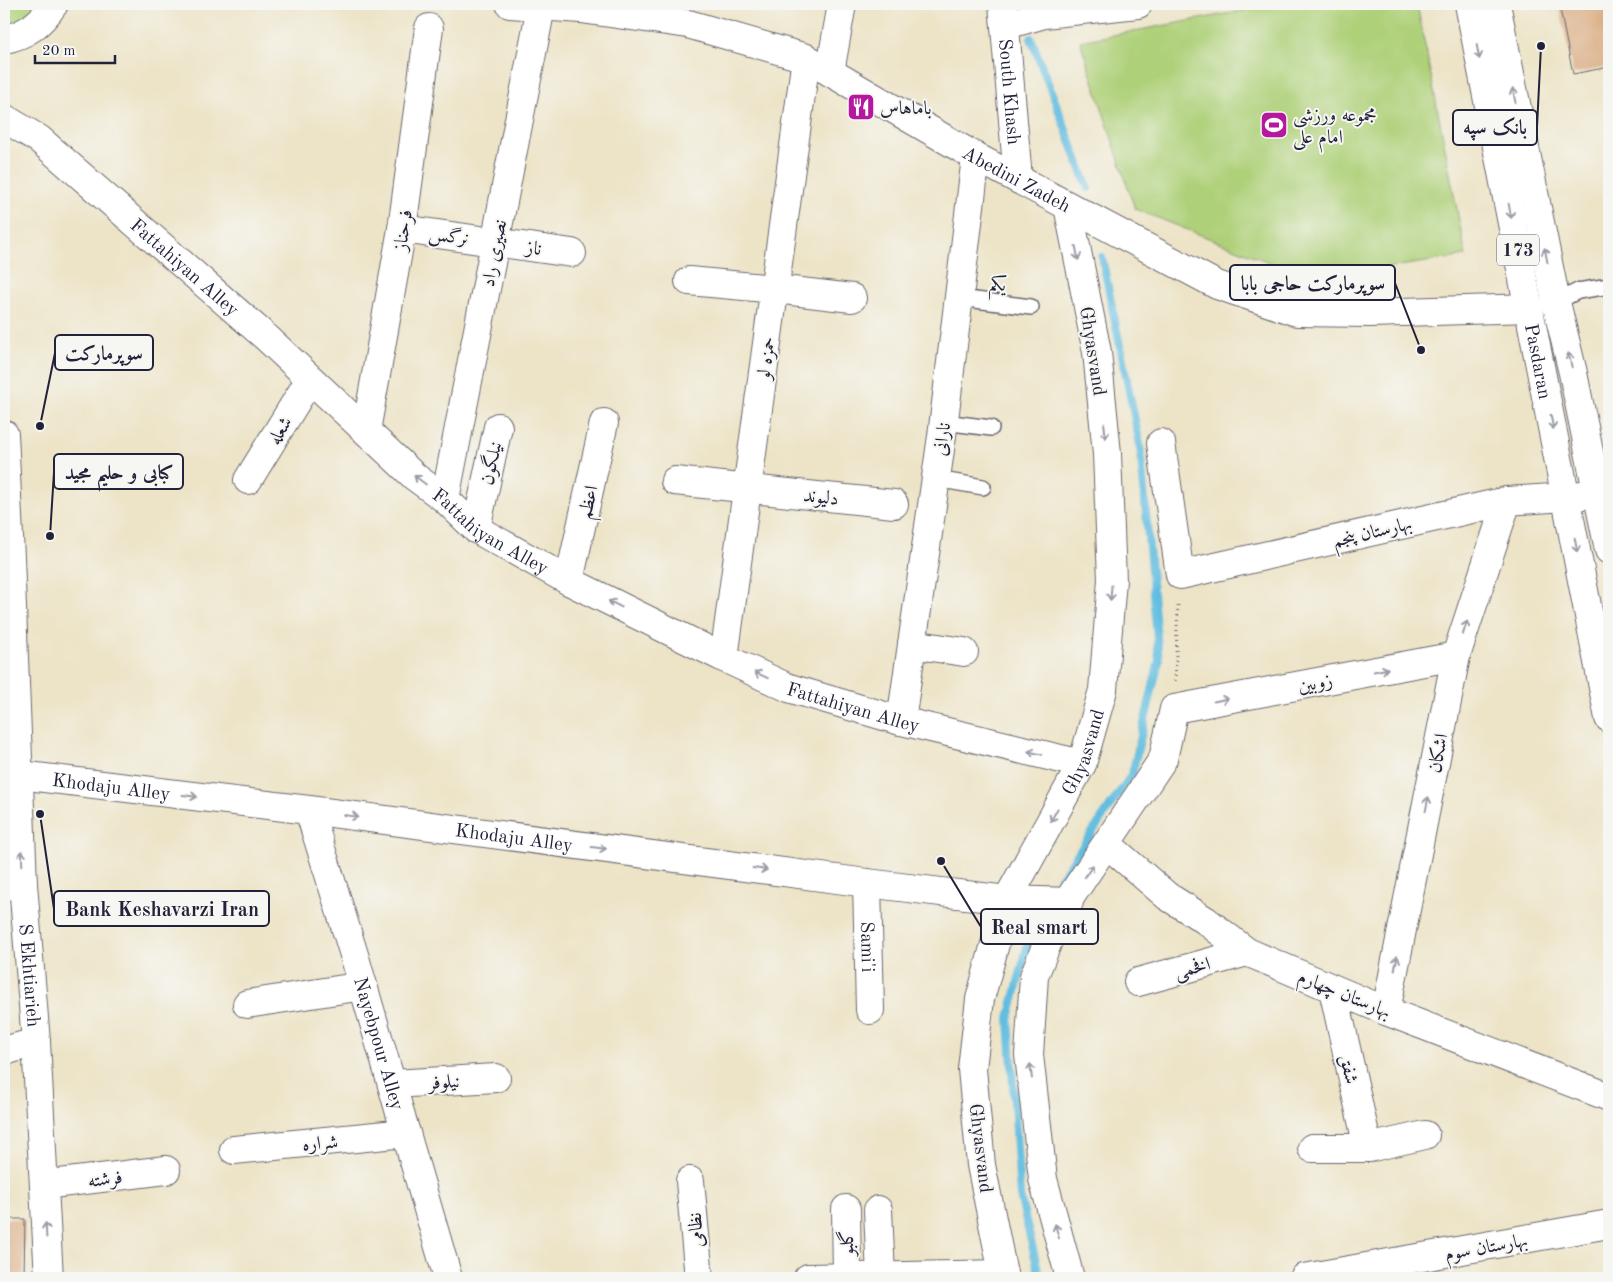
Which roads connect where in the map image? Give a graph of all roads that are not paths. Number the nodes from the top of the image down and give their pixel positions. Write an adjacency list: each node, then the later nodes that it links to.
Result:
1 (54, 4): 11 (street)
2 (510, 4): 8 (street, Abedini Zadeh)
3 (842, 4): 13 (street)
4 (1138, 4): 9 (street)
5 (1469, 4): 26 (street, Pasdaran / 173, one-way to 26)
6 (1496, 4): 26 (street, Pasdaran / 173, one-way to 6)
7 (581, 6): 8 (street, Abedini Zadeh); 12 (street, Abedini Zadeh)
8 (541, 7): 19 (street, نصیری راد)
9 (1004, 14): 16 (street, South Khash)
10 (430, 28): 18 (street, فرحناز)
11 (4, 39)
12 (806, 58): 13 (street, Abedini Zadeh); 23 (street, حمزه لو)
13 (830, 72): 15 (street, Abedini Zadeh)
14 (4, 118): 28 (street, Fattahiyan Alley)
15 (976, 157): 16 (street, Abedini Zadeh); 25 (street, نارانی)
16 (1018, 179): 17 (street, Abedini Zadeh)
17 (1068, 206): 26 (street, Abedini Zadeh); 56 (street, Ghyasvand, one-way to 56)
18 (402, 229): 19 (street, نرگس); 33 (street, فرحناز)
19 (496, 241): 20 (street, ناز); 43 (street, نصیری راد)
20 (572, 253)
21 (689, 281): 23 (street)
22 (1609, 286): 26 (lane)
23 (775, 288): 24 (street); 40 (street, حمزه لو)
24 (852, 298)
25 (959, 298): 27 (lane, یکم); 29 (street, نارانی)
26 (1543, 305): 41 (street, Pasdaran / 173, one-way to 26); 42 (street, Pasdaran / 173, one-way to 42)
27 (1031, 307)
28 (310, 379): 33 (street, Fattahiyan Alley); 37 (street, شعله)
29 (944, 422): 32 (lane); 36 (street, نارانی)
30 (604, 423): 49 (street, اعظم)
31 (498, 427): 46 (street, نیلگون)
32 (991, 428)
33 (366, 431): 43 (street, Fattahiyan Alley, one-way to 33)
34 (4, 434): 48 (street, S Ekhtiarieh)
35 (1161, 444): 44 (street, بهارستان پنجم)
36 (936, 479): 39 (lane); 50 (street, نارانی)
37 (248, 480)
38 (675, 481): 40 (street, دلیوند)
39 (983, 487)
40 (747, 488): 45 (street, دلیوند); 53 (street, حمزه لو)
41 (1598, 493): 42 (street, بهارستان پنجم); 47 (street, Pasdaran / 173)
42 (1566, 497): 44 (street, بهارستان پنجم); 54 (street, Pasdaran / 173, one-way to 54)
43 (445, 498): 46 (street, Fattahiyan Alley)
44 (1507, 501): 52 (street, اشکان, one-way to 44)
45 (894, 504)
46 (476, 529): 49 (street, Fattahiyan Alley)
47 (1609, 550)
48 (7, 556): 57 (street, S Ekhtiarieh)
49 (569, 581): 53 (street, Fattahiyan Alley, one-way to 49)
50 (912, 644): 51 (street); 55 (street, نارانی)
51 (964, 652)
52 (1456, 656): 59 (street, زوبین, one-way to 52); 70 (street, اشکان, one-way to 52)
53 (724, 658): 55 (street, Fattahiyan Alley, one-way to 53)
54 (1609, 718)
55 (901, 721): 56 (street, Fattahiyan Alley, one-way to 55)
56 (1082, 764): 62 (street, Ghyasvand, one-way to 62)
57 (20, 775): 58 (street, Khodaju Alley, one-way to 58); 61 (street, S Ekhtiarieh, one-way to 57)
58 (309, 810): 60 (street, Khodaju Alley, one-way to 60); 66 (street, Nayebpour Alley)
59 (1107, 844): 63 (street, one-way to 59); 64 (street, بهارستان چهارم)
60 (867, 884): 62 (street, Khodaju Alley); 69 (street, Sami'i)
61 (14, 885): 71 (street, S Ekhtiarieh)
62 (1007, 900): 63 (street, Khodaju Alley); 87 (street, Ghyasvand)
63 (1069, 902): 94 (street, one-way to 63)
64 (1247, 952): 65 (street, افخمی); 67 (street, بهارستان چهارم)
65 (1138, 982)
66 (363, 986): 68 (street); 74 (street, Nayebpour Alley)
67 (1333, 989): 70 (street, بهارستان چهارم); 79 (street, شفق)
68 (248, 1004)
69 (870, 1010)
70 (1386, 1011): 75 (street, بهارستان چهارم)
71 (36, 1042): 72 (street); 83 (street, S Ekhtiarieh)
72 (4, 1051)
73 (496, 1078): 74 (street, نیلوفر)
74 (392, 1084): 76 (street, Nayebpour Alley)
75 (1609, 1096)
76 (406, 1133): 80 (street, شراره); 91 (street, Nayebpour Alley)
77 (1425, 1135): 79 (street)
78 (1312, 1148): 79 (street)
79 (1368, 1148)
80 (234, 1150)
81 (166, 1170): 83 (street, فرشته)
82 (690, 1181): 92 (street, نظامی)
83 (44, 1185): 90 (street, S Ekhtiarieh, one-way to 83)
84 (846, 1210): 88 (street, گلبو)
85 (878, 1210): 89 (street)
86 (1609, 1224): 95 (street, بهارستان سوم)
87 (1004, 1276): 89 (street)
88 (847, 1277): 89 (street); 93 (street)
89 (880, 1277)
90 (49, 1278)
91 (448, 1278)
92 (699, 1278)
93 (808, 1278)
94 (1070, 1278)
95 (1304, 1278)

